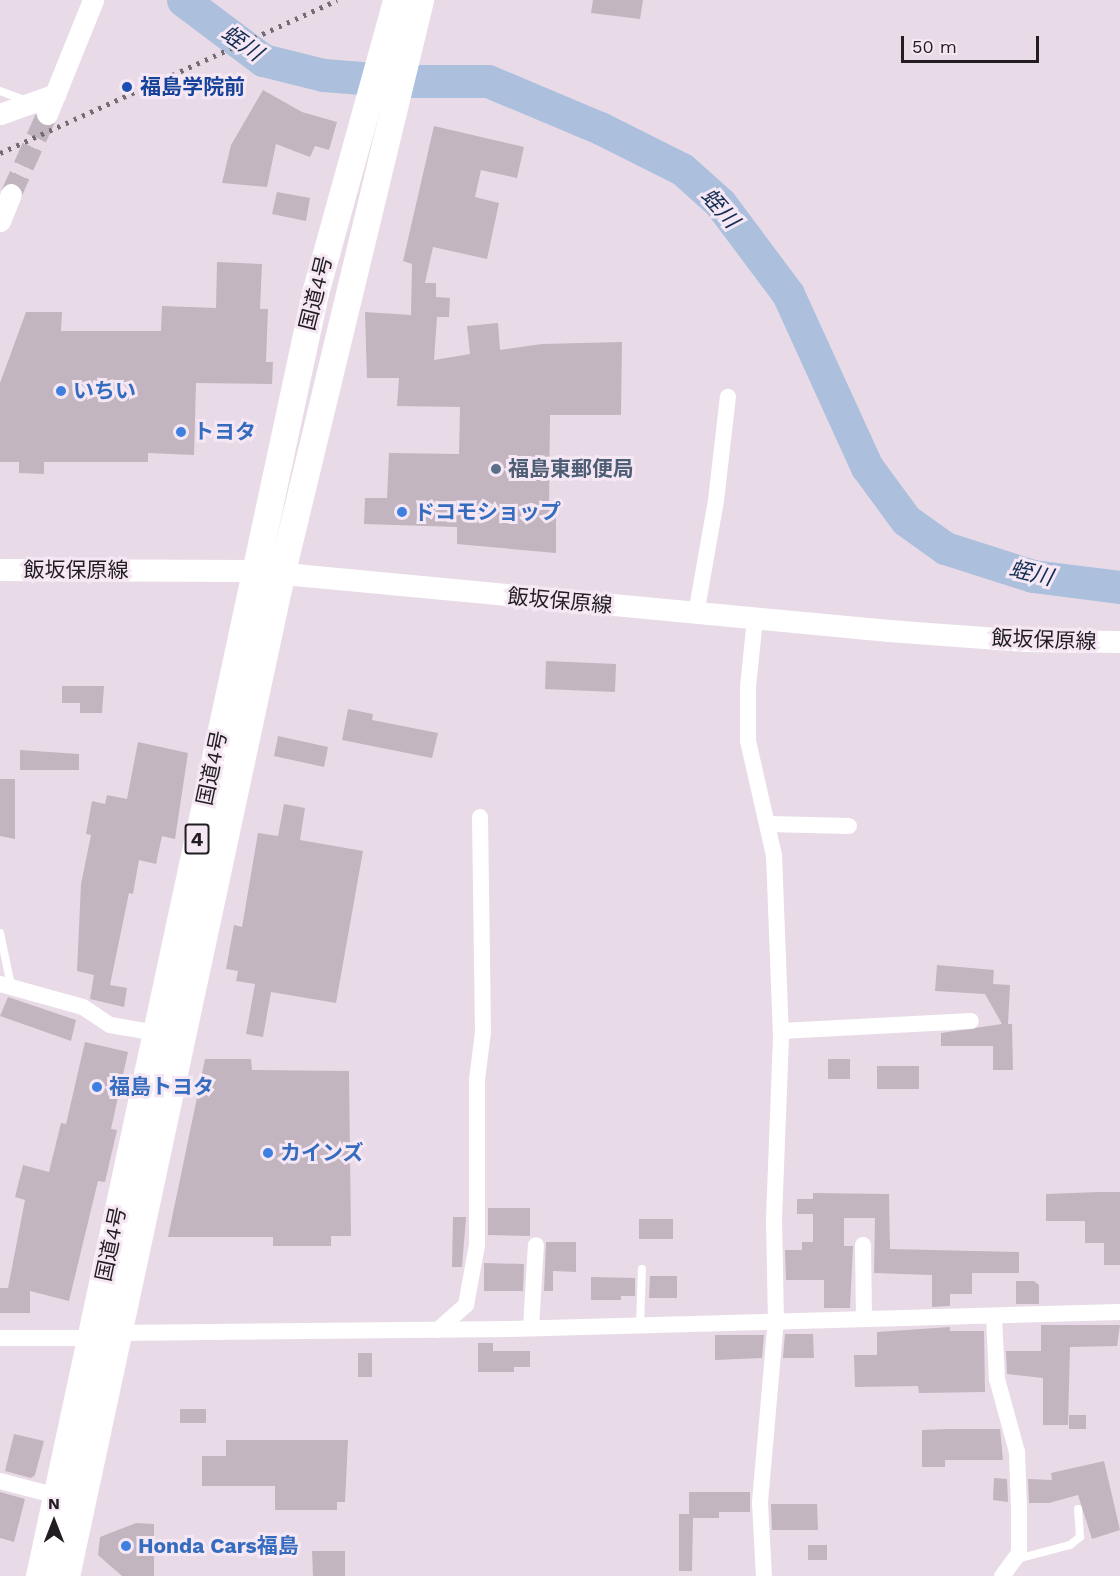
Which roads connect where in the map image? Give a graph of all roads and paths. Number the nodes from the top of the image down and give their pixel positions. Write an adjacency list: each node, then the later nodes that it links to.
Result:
1 (93, 0): 6 (street)
2 (396, 0): 4 (highway, 国道4号 / 4)
3 (420, 0): 4 (highway, 国道4号 / 4)
4 (391, 58): 8 (highway, 国道4号 / 4)
5 (0, 91): 7 (lane)
6 (56, 94): 7 (street); 10 (street)
7 (27, 102): 9 (street)
8 (378, 108): 15 (highway, 国道4号 / 4); 16 (highway, 国道4号 / 4)
9 (0, 114)
10 (47, 114)
11 (11, 194): 12 (street)
12 (0, 221)
13 (728, 398): 17 (street)
14 (0, 570): 15 (main road, 飯坂保原線)
15 (253, 571): 16 (main road, 飯坂保原線); 27 (highway, 国道4号 / 4)
16 (281, 575): 17 (main road, 飯坂保原線); 38 (highway, 国道4号 / 4)
17 (696, 614): 18 (main road, 飯坂保原線)
18 (755, 619): 19 (main road, 飯坂保原線); 21 (street)
19 (1120, 642)
20 (480, 817): 37 (street)
21 (768, 824): 22 (street); 26 (street)
22 (849, 826)
23 (0, 933): 24 (lane)
24 (5, 984): 27 (street)
25 (971, 1021): 26 (street)
26 (781, 1031): 34 (street)
27 (157, 1034): 40 (highway, 国道4号 / 4)
28 (536, 1245): 36 (street)
29 (863, 1245): 33 (street)
30 (642, 1269): 35 (lane)
31 (1120, 1312): 32 (street)
32 (994, 1316): 33 (street); 44 (street)
33 (864, 1318): 34 (street)
34 (776, 1319): 35 (street); 47 (street)
35 (640, 1325): 36 (street)
36 (531, 1328): 37 (street)
37 (438, 1330): 38 (street)
38 (117, 1333): 46 (highway, 国道4号 / 4)
39 (0, 1338): 40 (street)
40 (91, 1338): 42 (highway, 国道4号 / 4)
41 (0, 1481): 42 (street)
42 (57, 1496): 45 (highway, 国道4号 / 4)
43 (1078, 1509): 44 (lane)
44 (1016, 1560): 48 (street)
45 (39, 1576)
46 (66, 1576)
47 (764, 1576)
48 (1002, 1576)

